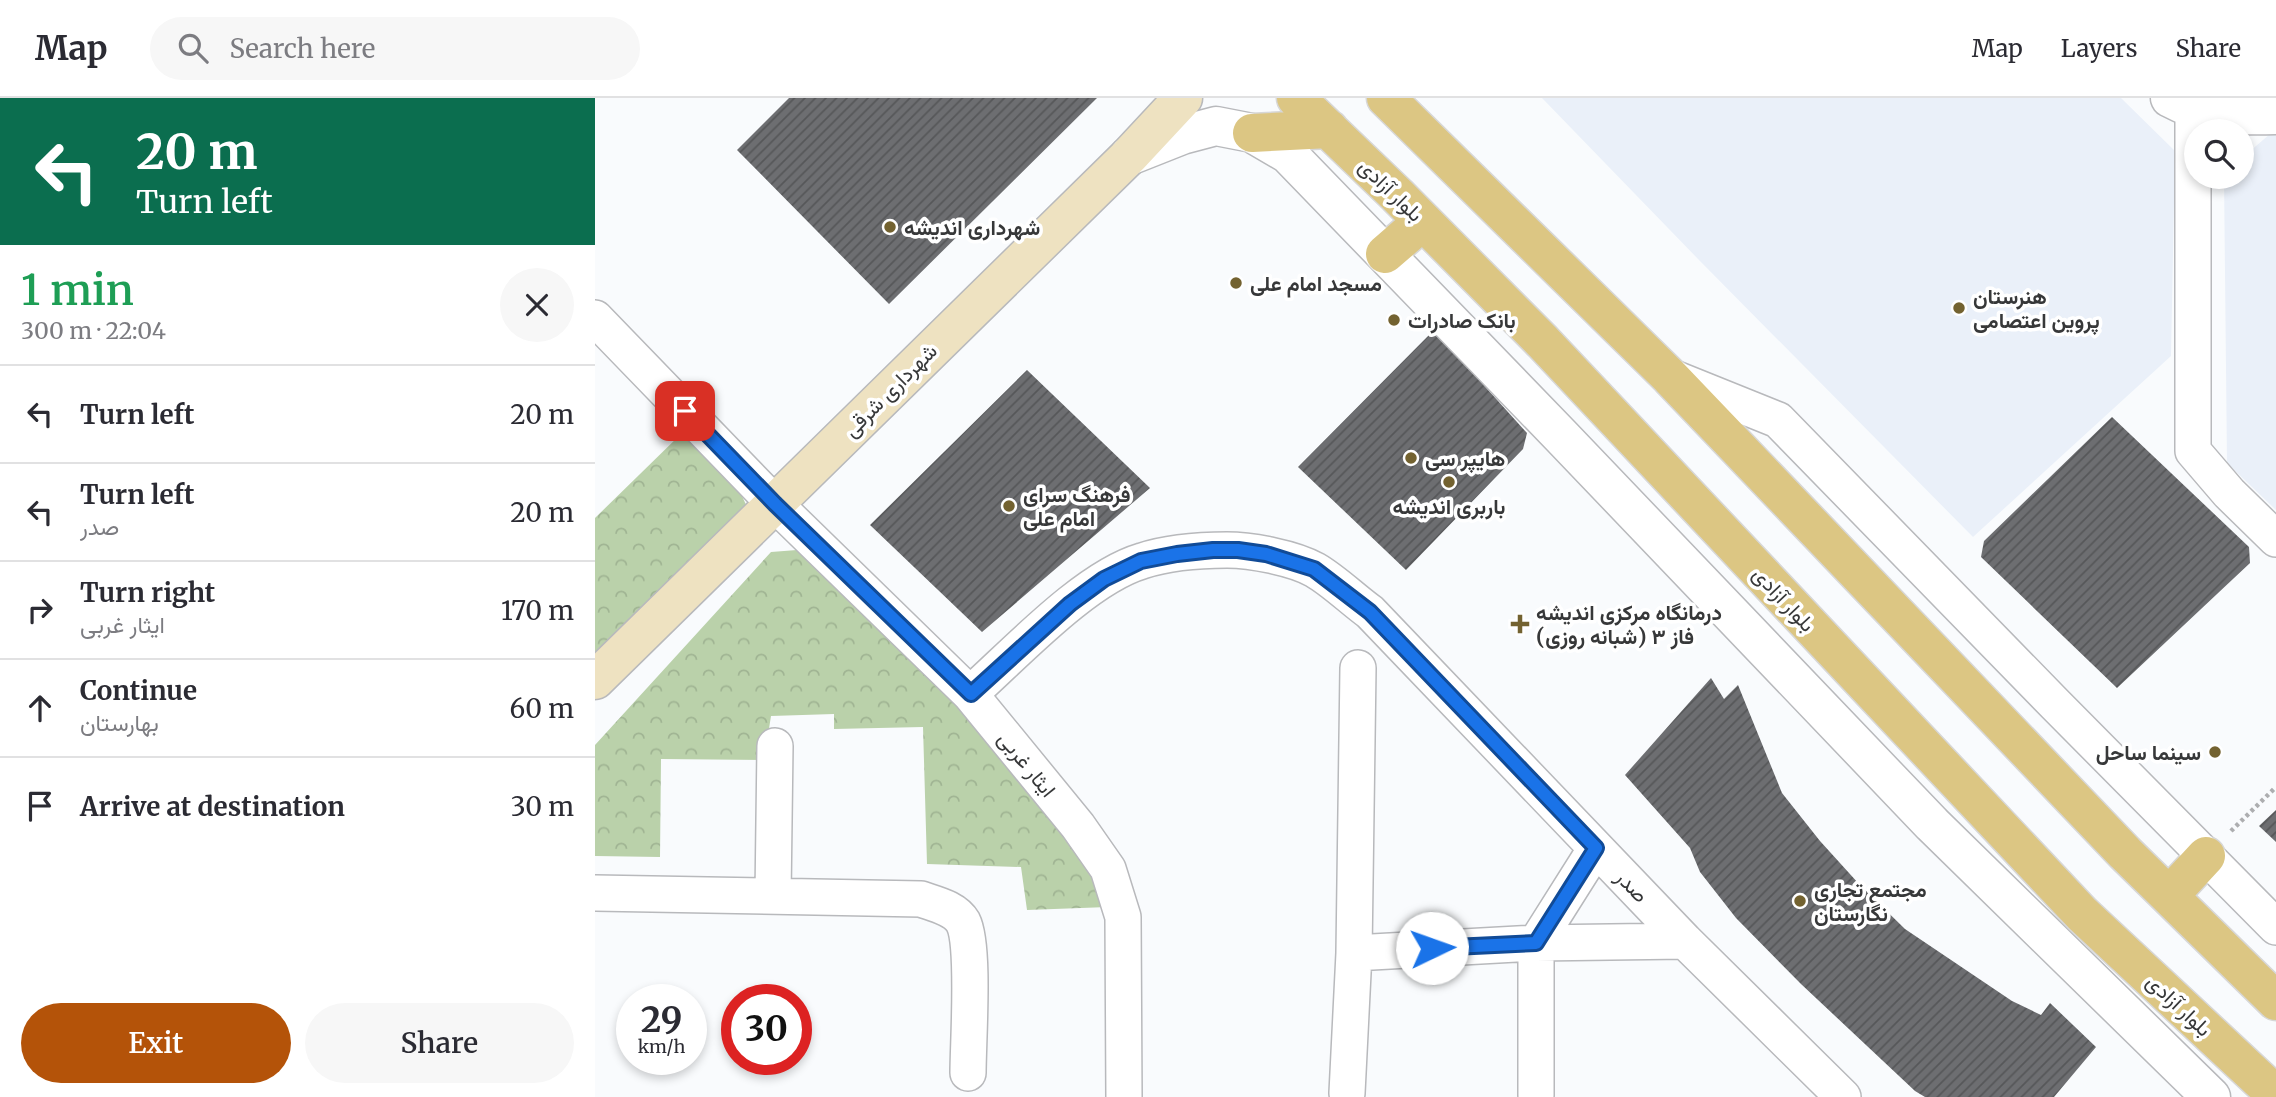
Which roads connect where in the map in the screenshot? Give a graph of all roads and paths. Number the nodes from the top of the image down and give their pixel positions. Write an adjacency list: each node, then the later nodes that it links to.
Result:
1 (1157, 98): 9 (street)
2 (1183, 98): 9 (main road, شهرداری شرقی)
3 (1296, 98): 7 (main road, بلوار آزادی)
4 (2181, 102): 6 (street); 15 (street)
5 (1393, 104): 13 (main road)
6 (2276, 116)
7 (1329, 129): 8 (main road); 10 (main road, بلوار آزادی)
8 (1252, 133): 9 (street); 11 (street)
9 (1129, 156): 14 (main road, شهرداری شرقی)
10 (1423, 221): 11 (main road); 34 (main road, بلوار آزادی)
11 (1385, 254): 37 (street)
12 (595, 318): 14 (street, ایثار غربی)
13 (1670, 377): 21 (street); 25 (main road)
14 (775, 504): 17 (main road, شهرداری شرقی); 18 (street, ایثار غربی)
15 (2276, 539)
16 (1358, 668): 29 (street)
17 (595, 680)
18 (971, 694): 22 (street, صدر); 35 (street, ایثار غربی)
19 (775, 746): 24 (street)
20 (2276, 787): 21 (path)
21 (2219, 844): 25 (main road); 26 (street)
22 (1596, 848): 27 (street, صدر); 28 (street)
23 (595, 893): 24 (street)
24 (773, 896): 31 (street)
25 (2169, 897): 30 (main road)
26 (2276, 927)
27 (1685, 941): 28 (street); 36 (street, صدر)
28 (1536, 943): 29 (street); 33 (street)
29 (1354, 953): 32 (street)
30 (2276, 1001)
31 (968, 1073)
32 (1347, 1093)
33 (1536, 1095)
34 (2276, 1095)
35 (1124, 1097)
36 (1843, 1097)
37 (2211, 1097)

